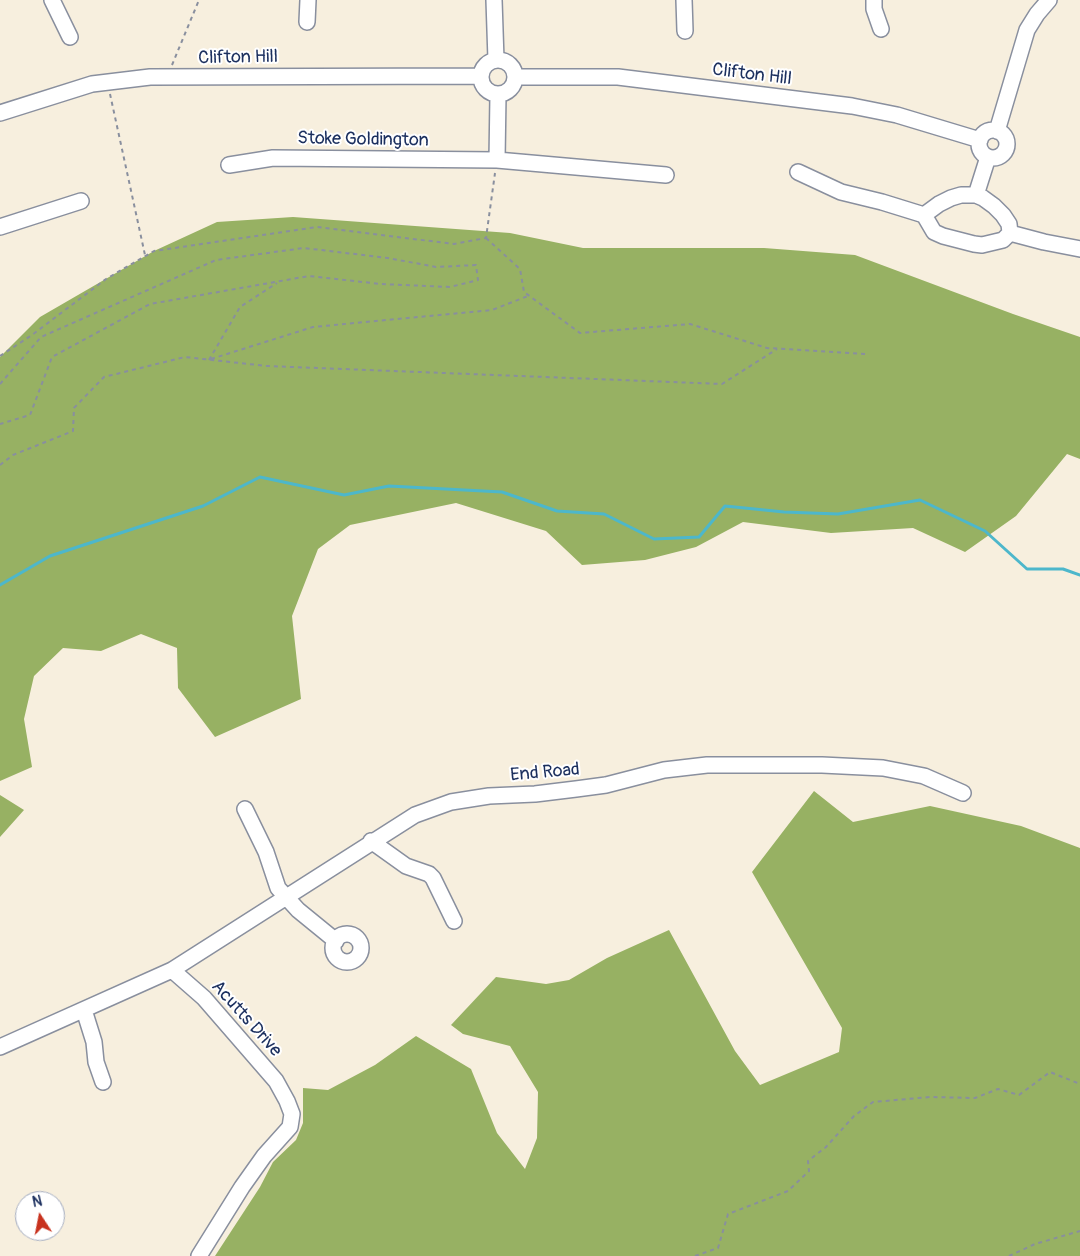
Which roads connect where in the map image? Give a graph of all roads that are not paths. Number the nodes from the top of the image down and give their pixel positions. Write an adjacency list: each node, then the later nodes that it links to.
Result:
1 (52, 0): 10 (street)
2 (308, 0): 7 (street)
3 (494, 0): 11 (street)
4 (684, 0): 9 (street)
5 (874, 0): 8 (street)
6 (1049, 0): 16 (street)
7 (307, 22)
8 (881, 30)
9 (685, 31)
10 (70, 36)
11 (496, 60): 12 (street); 13 (street)
12 (480, 76): 14 (street); 15 (street, Clifton Hill)
13 (516, 77): 14 (street); 17 (street, Clifton Hill)
14 (498, 95): 19 (street)
15 (0, 113)
16 (998, 131): 17 (street); 18 (street)
17 (980, 140): 18 (street)
18 (988, 157): 23 (street)
19 (497, 160): 20 (street, Stoke Goldington); 22 (street, Stoke Goldington)
20 (229, 165)
21 (798, 172): 25 (street)
22 (666, 175)
23 (976, 195): 25 (street); 27 (street)
24 (81, 201): 26 (street)
25 (924, 216): 27 (street)
26 (0, 228)
27 (1010, 233): 28 (street)
28 (1080, 249)
29 (963, 793): 31 (street, End Road)
30 (245, 809): 32 (street)
31 (372, 841): 32 (street, End Road); 33 (street)
32 (285, 897): 34 (street); 35 (street, End Road)
33 (454, 921)
34 (336, 941)
35 (172, 970): 36 (street); 39 (street, Acutts Drive)
36 (84, 1010): 37 (street); 38 (street)
37 (0, 1047)
38 (103, 1082)
39 (199, 1256)

